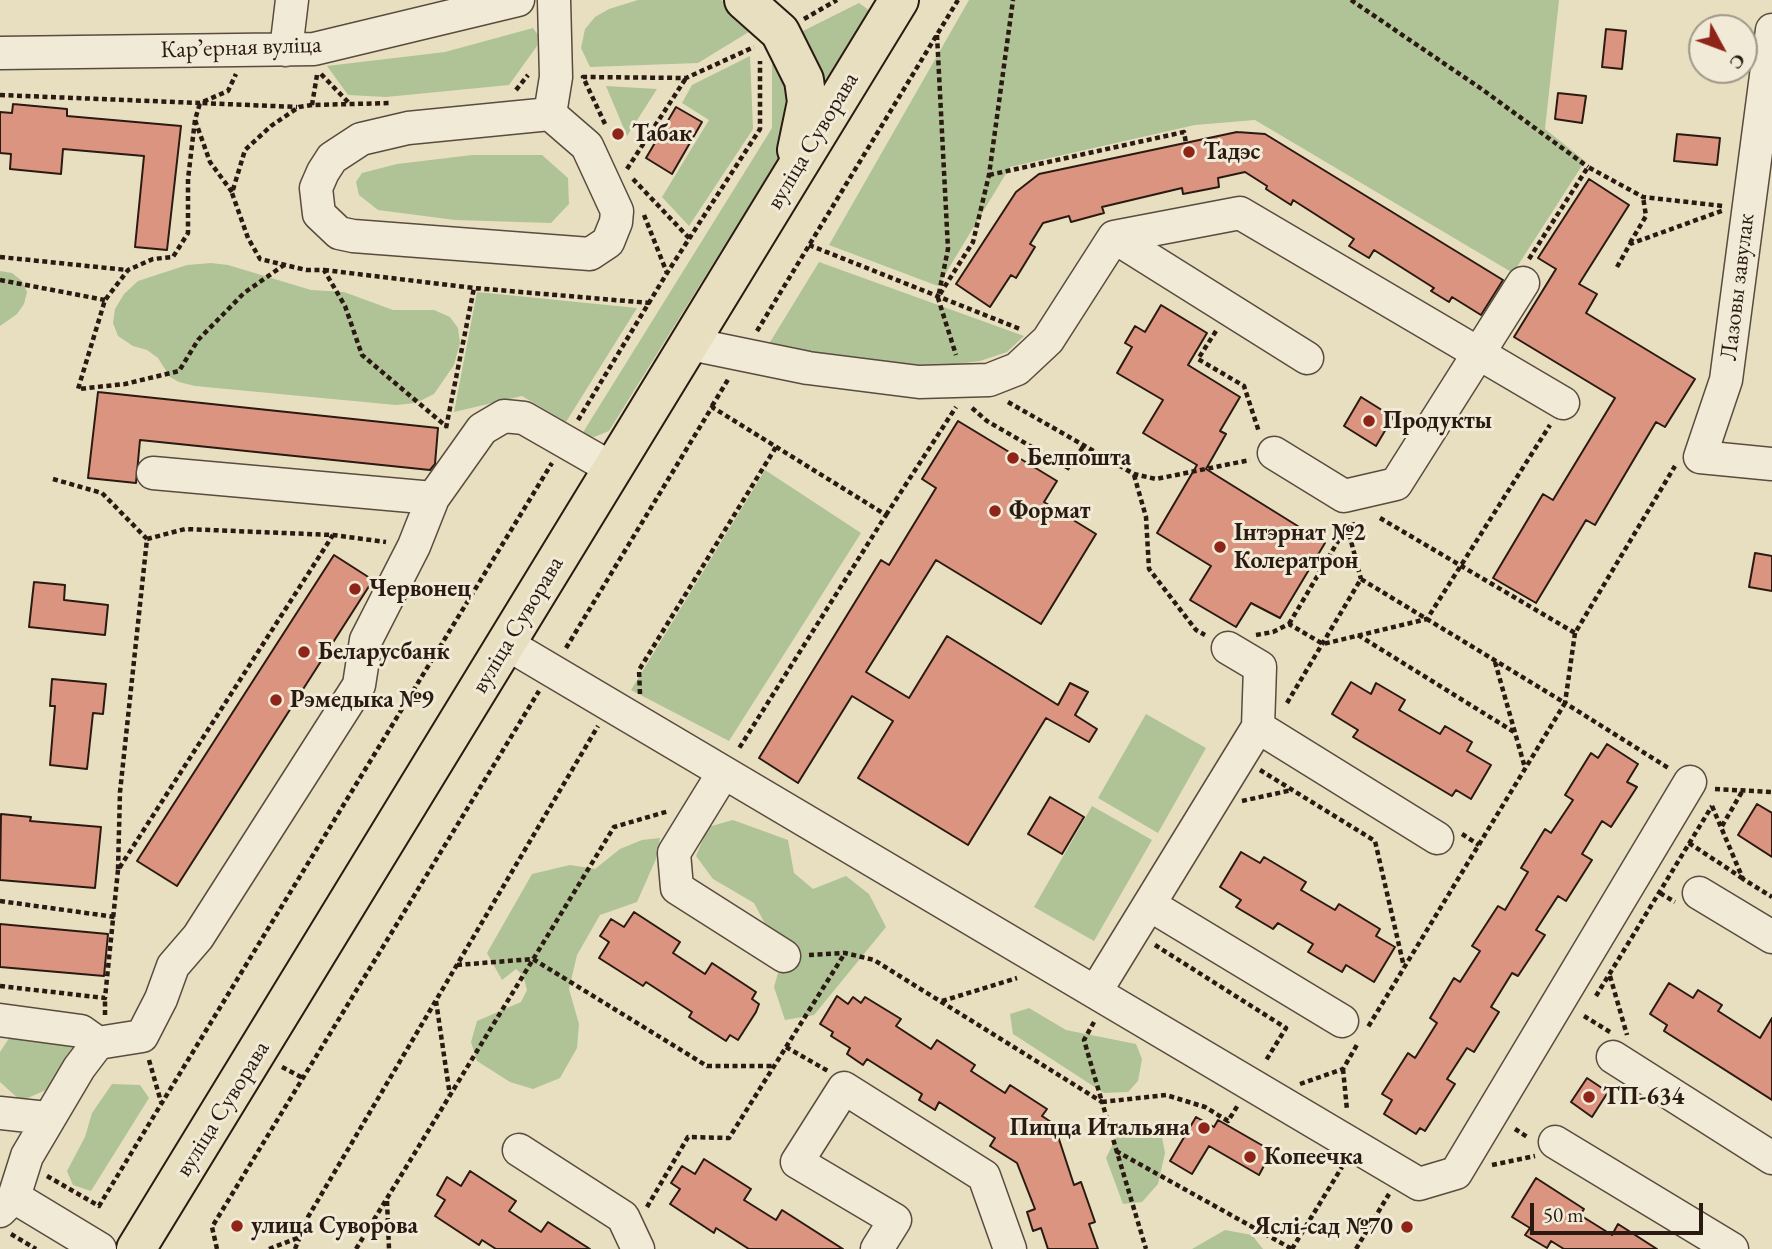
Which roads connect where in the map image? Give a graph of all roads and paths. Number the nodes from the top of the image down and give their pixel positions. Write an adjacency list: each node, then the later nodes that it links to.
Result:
1 (292, 0): 13 (street)
2 (518, 0): 13 (street, Карʼерная вуліца)
3 (554, 0): 24 (street)
4 (744, 0): 34 (main road)
5 (899, 0): 34 (main road, вуліца Суворава)
6 (958, 0): 10 (path)
7 (1013, 0): 31 (path)
8 (1351, 0): 29 (path)
9 (1772, 30): 69 (street, Лазовы завулак)
10 (937, 34): 40 (path); 50 (path)
11 (760, 44): 38 (path)
12 (0, 53): 13 (street, Карʼерная вуліца)
13 (296, 61): 15 (path)
14 (533, 68): 18 (path)
15 (318, 71): 20 (path); 22 (path)
16 (247, 74): 19 (path)
17 (0, 95): 19 (path)
18 (507, 97)
19 (200, 103): 23 (path); 25 (path)
20 (349, 103): 21 (path); 22 (path)
21 (399, 103)
22 (312, 105): 23 (path)
23 (299, 107): 32 (path)
24 (550, 114): 24 (street)
25 (195, 120): 32 (path); 44 (path)
26 (610, 136): 30 (path)
27 (1186, 143): 31 (path)
28 (621, 159): 30 (path)
29 (1588, 167): 35 (path); 48 (path)
30 (626, 171): 33 (path); 38 (path)
31 (989, 175): 50 (path)
32 (232, 193): 42 (path)
33 (636, 197)
34 (779, 197): 55 (main road, вуліца Суворава)
35 (1643, 197): 39 (path); 39 (path)
36 (641, 209): 46 (path)
37 (1114, 237): 53 (street); 54 (street); 56 (street)
38 (690, 239): 46 (path)
39 (1630, 244): 43 (path)
40 (809, 245): 50 (path); 57 (path)
41 (0, 257): 44 (path)
42 (284, 265): 45 (path); 51 (path)
43 (1617, 267)
44 (128, 270): 51 (path)
45 (324, 270): 49 (path); 63 (path)
46 (667, 273): 52 (path)
47 (0, 280): 51 (path)
48 (1523, 283): 56 (street)
49 (474, 288): 52 (path); 63 (path)
50 (938, 298): 54 (path); 59 (path)
51 (105, 300)
52 (650, 303): 65 (path)
53 (1229, 309): 58 (street); 68 (path)
54 (1048, 340): 59 (street)
55 (691, 344): 57 (street); 71 (main road, вуліца Суворава)
56 (1479, 353): 61 (street); 68 (street)
57 (742, 356): 59 (street); 62 (path)
58 (1307, 358)
59 (973, 392): 66 (path); 76 (path)
60 (994, 402): 66 (path)
61 (1563, 403): 84 (path)
62 (712, 407): 67 (path); 92 (path)
63 (447, 427): 64 (path)
64 (444, 439)
65 (566, 440): 71 (street); 75 (street); 140 (path)
66 (1084, 446): 73 (path)
67 (776, 447): 76 (path); 94 (path)
68 (1258, 454): 73 (path)
69 (1689, 459): 70 (street); 87 (path)
70 (1772, 464)
71 (613, 469): 90 (main road, вуліца Суворава)
72 (153, 473): 75 (street)
73 (1134, 474): 89 (path)
74 (52, 480): 82 (path)
75 (433, 498): 83 (street)
76 (886, 515): 99 (path)
77 (1336, 518): 80 (path)
78 (1371, 520): 84 (path)
79 (1359, 523): 80 (path)
80 (1347, 526): 85 (path); 86 (path)
81 (333, 535): 82 (path); 83 (path); 109 (path)
82 (147, 539): 109 (path)
83 (414, 546): 131 (street)
84 (1462, 564): 87 (path); 88 (path)
85 (1362, 579)
86 (1289, 624): 88 (path); 89 (path)
87 (1575, 633): 93 (path)
88 (1359, 635): 96 (path)
89 (1237, 639): 95 (street)
90 (507, 645): 92 (street); 157 (main road, вуліца Суворава)
91 (1495, 661): 96 (path)
92 (551, 671): 94 (street); 158 (path)
93 (1564, 703): 98 (path); 100 (path)
94 (625, 704): 99 (street); 121 (path)
95 (1258, 727): 107 (street); 114 (street)
96 (1514, 732): 98 (path)
97 (1250, 765): 101 (path)
98 (1525, 769): 123 (path)
99 (723, 775): 104 (street); 122 (street)
100 (1698, 786): 102 (path); 106 (path); 149 (street)
101 (1292, 790): 105 (path); 123 (path)
102 (1743, 790): 103 (path); 106 (path)
103 (1772, 792)
104 (705, 801): 119 (street); 120 (path)
105 (1239, 802)
106 (1721, 827): 110 (path)
107 (1437, 838)
108 (1689, 844): 110 (path)
109 (118, 870): 115 (path)
110 (1743, 879): 112 (path)
111 (1699, 893): 116 (street)
112 (1772, 897)
113 (0, 901): 115 (path)
114 (1150, 905): 126 (street); 130 (street)
115 (115, 917): 125 (path)
116 (1772, 937)
117 (1144, 939): 136 (path)
118 (845, 953): 119 (path); 128 (path); 133 (path)
119 (784, 956)
120 (533, 959): 121 (path); 135 (path); 139 (path)
121 (456, 965): 127 (path)
122 (1054, 966): 126 (street); 128 (path)
123 (1404, 968): 137 (path)
124 (1609, 975): 134 (path)
125 (0, 986)
126 (1102, 995): 136 (street); 141 (path)
127 (436, 1000): 139 (path); 152 (path)
128 (941, 1001): 141 (path)
129 (0, 1020): 132 (street)
130 (1342, 1021)
131 (142, 1036): 132 (street); 140 (path)
132 (98, 1044): 143 (street)
133 (786, 1047): 135 (path); 138 (path)
134 (1622, 1050): 147 (street)
135 (775, 1066): 154 (path)
136 (1251, 1085): 141 (path); 149 (street)
137 (1295, 1086)
138 (844, 1088): 163 (street); 164 (street)
139 (450, 1096): 151 (path)
140 (161, 1102): 150 (path)
141 (1101, 1102): 146 (path)
142 (0, 1114): 143 (street)
143 (47, 1118): 150 (street)
144 (1548, 1149): 148 (path); 168 (street)
145 (519, 1150): 154 (street)
146 (1116, 1151): 165 (path); 166 (path)
147 (1772, 1158)
148 (1491, 1165)
149 (1400, 1175): 167 (path)
150 (12, 1193): 156 (street)
151 (387, 1199): 161 (path); 162 (path)
152 (300, 1237): 159 (path); 160 (path)
153 (0, 1238): 155 (path)
154 (634, 1242)
155 (36, 1249)
156 (100, 1249)
157 (136, 1249)
158 (217, 1249)
159 (269, 1249)
160 (295, 1249)
161 (356, 1249)
162 (389, 1249)
163 (877, 1249)
164 (1010, 1249)
165 (1146, 1249)
166 (1292, 1249)
167 (1356, 1249)
168 (1732, 1249)

